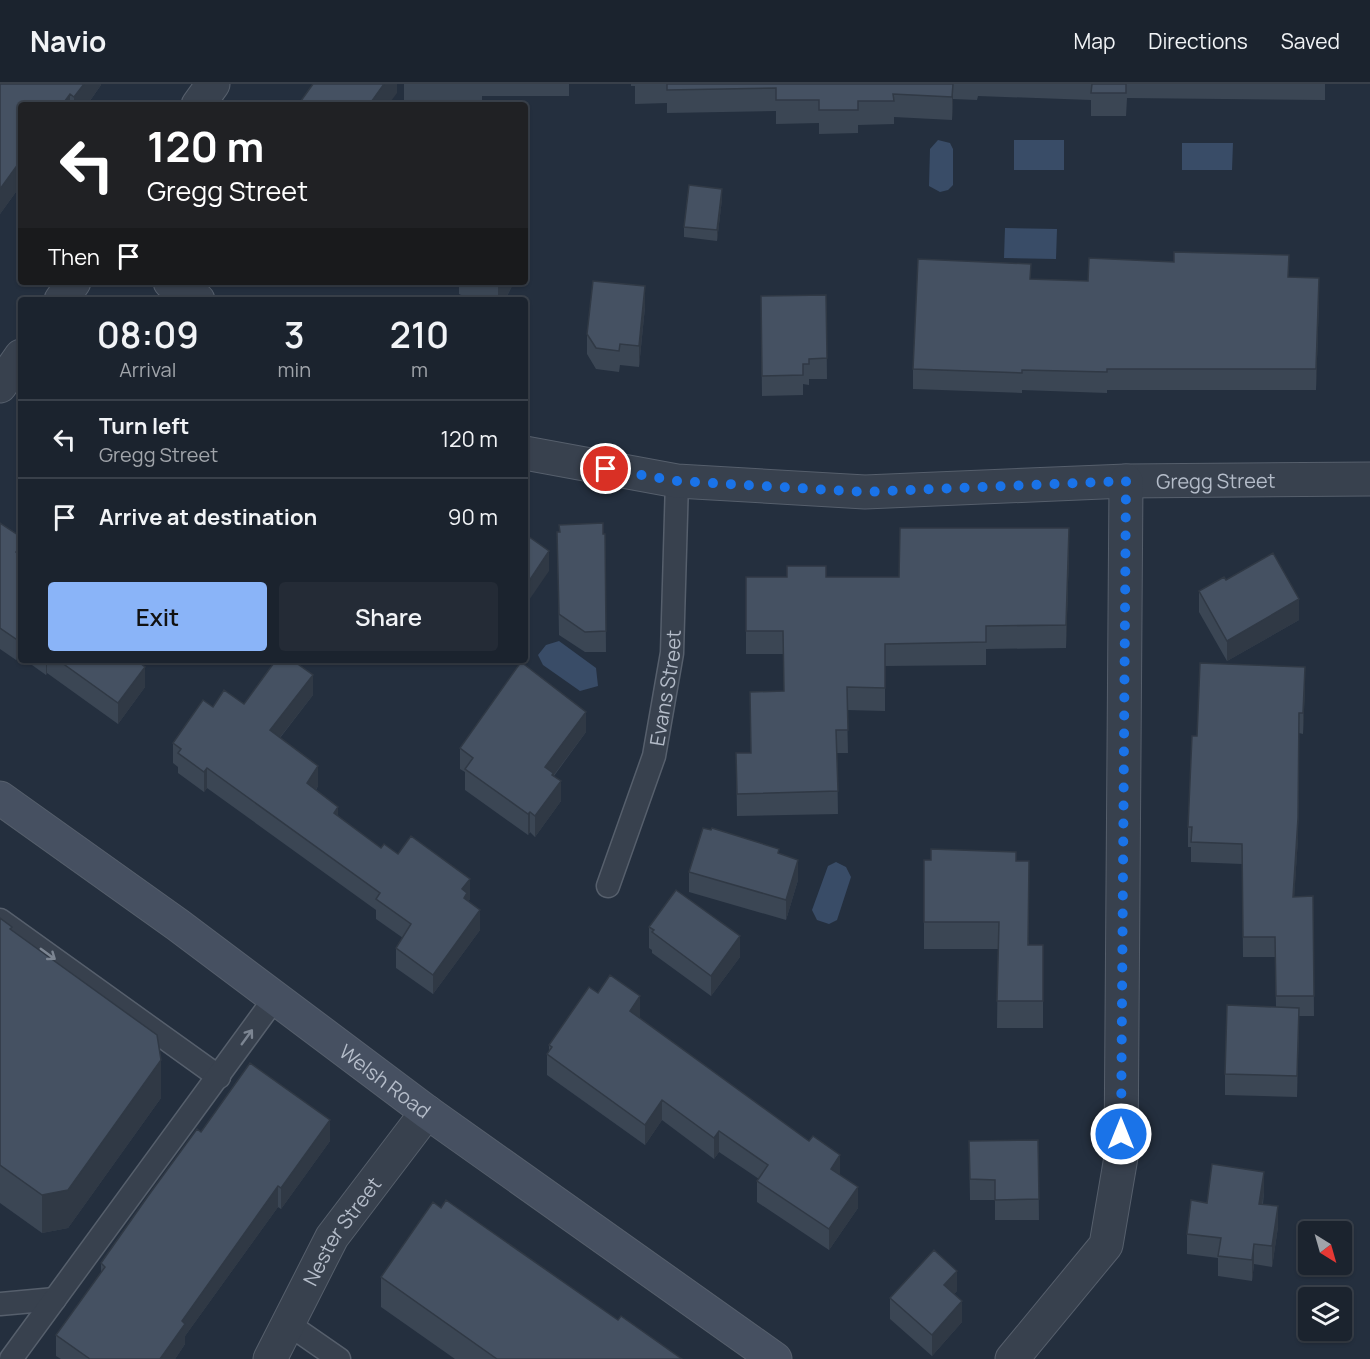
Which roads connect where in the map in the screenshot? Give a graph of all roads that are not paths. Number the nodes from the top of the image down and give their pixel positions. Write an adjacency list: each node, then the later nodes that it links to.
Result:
1 (213, 84): 2 (street)
2 (200, 102)
3 (175, 285): 4 (street)
4 (193, 297)
5 (18, 361): 6 (street)
6 (0, 386)
7 (528, 454): 9 (street, Gregg Street)
8 (1370, 479): 10 (street, Gregg Street)
9 (677, 481): 10 (street, Gregg Street); 12 (lane, Evans Street)
10 (1126, 481): 24 (street)
11 (0, 798): 14 (main road, Welsh Road)
12 (608, 886)
13 (0, 920): 15 (lane, one-way to 15)
14 (276, 998): 15 (lane, one-way to 14); 16 (main road, Welsh Road)
15 (219, 1077): 17 (lane)
16 (427, 1112): 19 (street, Nester Street); 23 (main road, Welsh Road)
17 (55, 1299): 18 (lane); 20 (lane)
18 (0, 1304)
19 (286, 1323): 21 (street, Nester Street); 22 (lane)
20 (11, 1359)
21 (270, 1359)
22 (339, 1359)
23 (775, 1359)
24 (1012, 1359)

